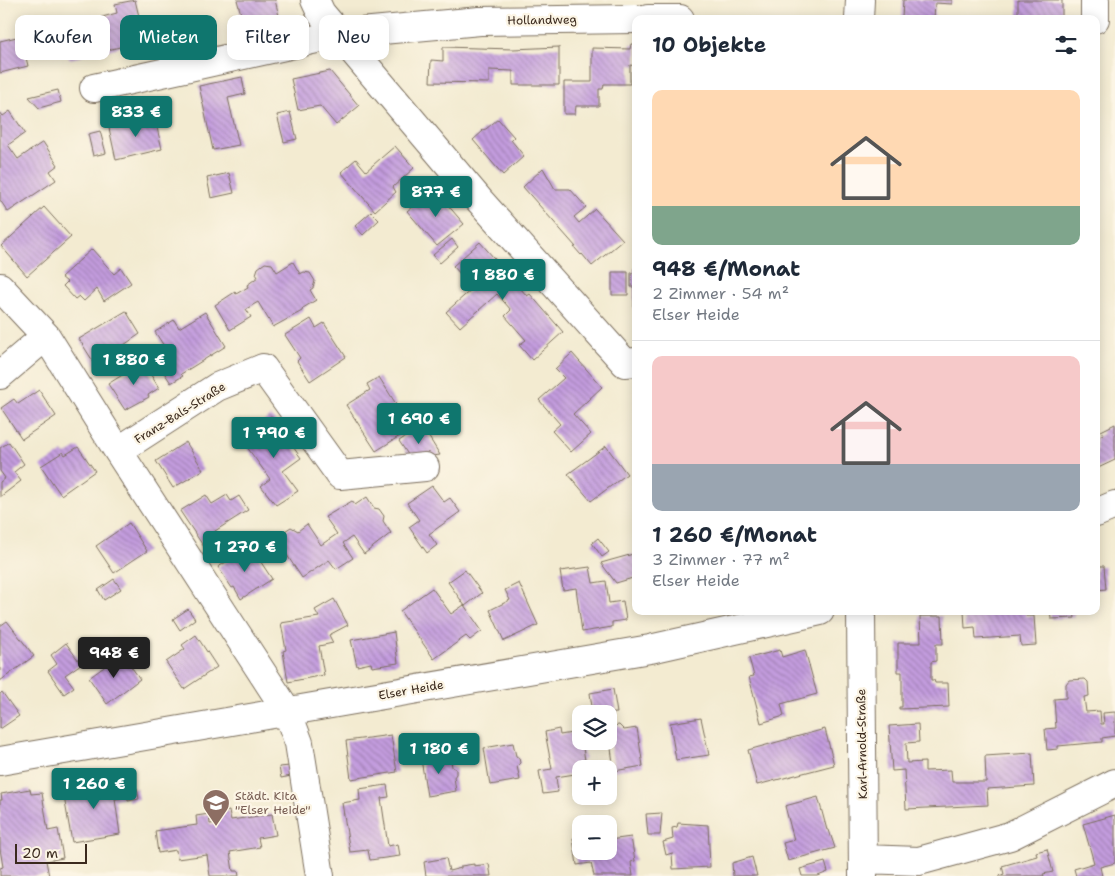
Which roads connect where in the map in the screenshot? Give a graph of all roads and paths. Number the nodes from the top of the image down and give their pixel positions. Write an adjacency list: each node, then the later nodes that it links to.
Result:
1 (316, 0): 4 (street)
2 (860, 0): 5 (street)
3 (1096, 0): 6 (street)
4 (323, 15)
5 (859, 15)
6 (1095, 15)
7 (632, 19): 8 (street, Hollandweg)
8 (389, 29)
9 (319, 38): 11 (street, Hollandweg)
10 (361, 60): 14 (street)
11 (94, 88)
12 (0, 287): 13 (street)
13 (46, 336): 15 (street); 16 (street)
14 (632, 362)
15 (0, 375)
16 (118, 452): 17 (street, Franz-Bals-Straße); 22 (street)
17 (425, 467)
18 (1115, 505): 19 (street)
19 (1100, 511)
20 (802, 615): 22 (street, Elser Heide)
21 (861, 615): 25 (street, Karl-Arnold-Straße)
22 (287, 711): 23 (street, Elser Heide); 26 (street)
23 (0, 761)
24 (1115, 783): 25 (street)
25 (863, 868)
26 (320, 876)

